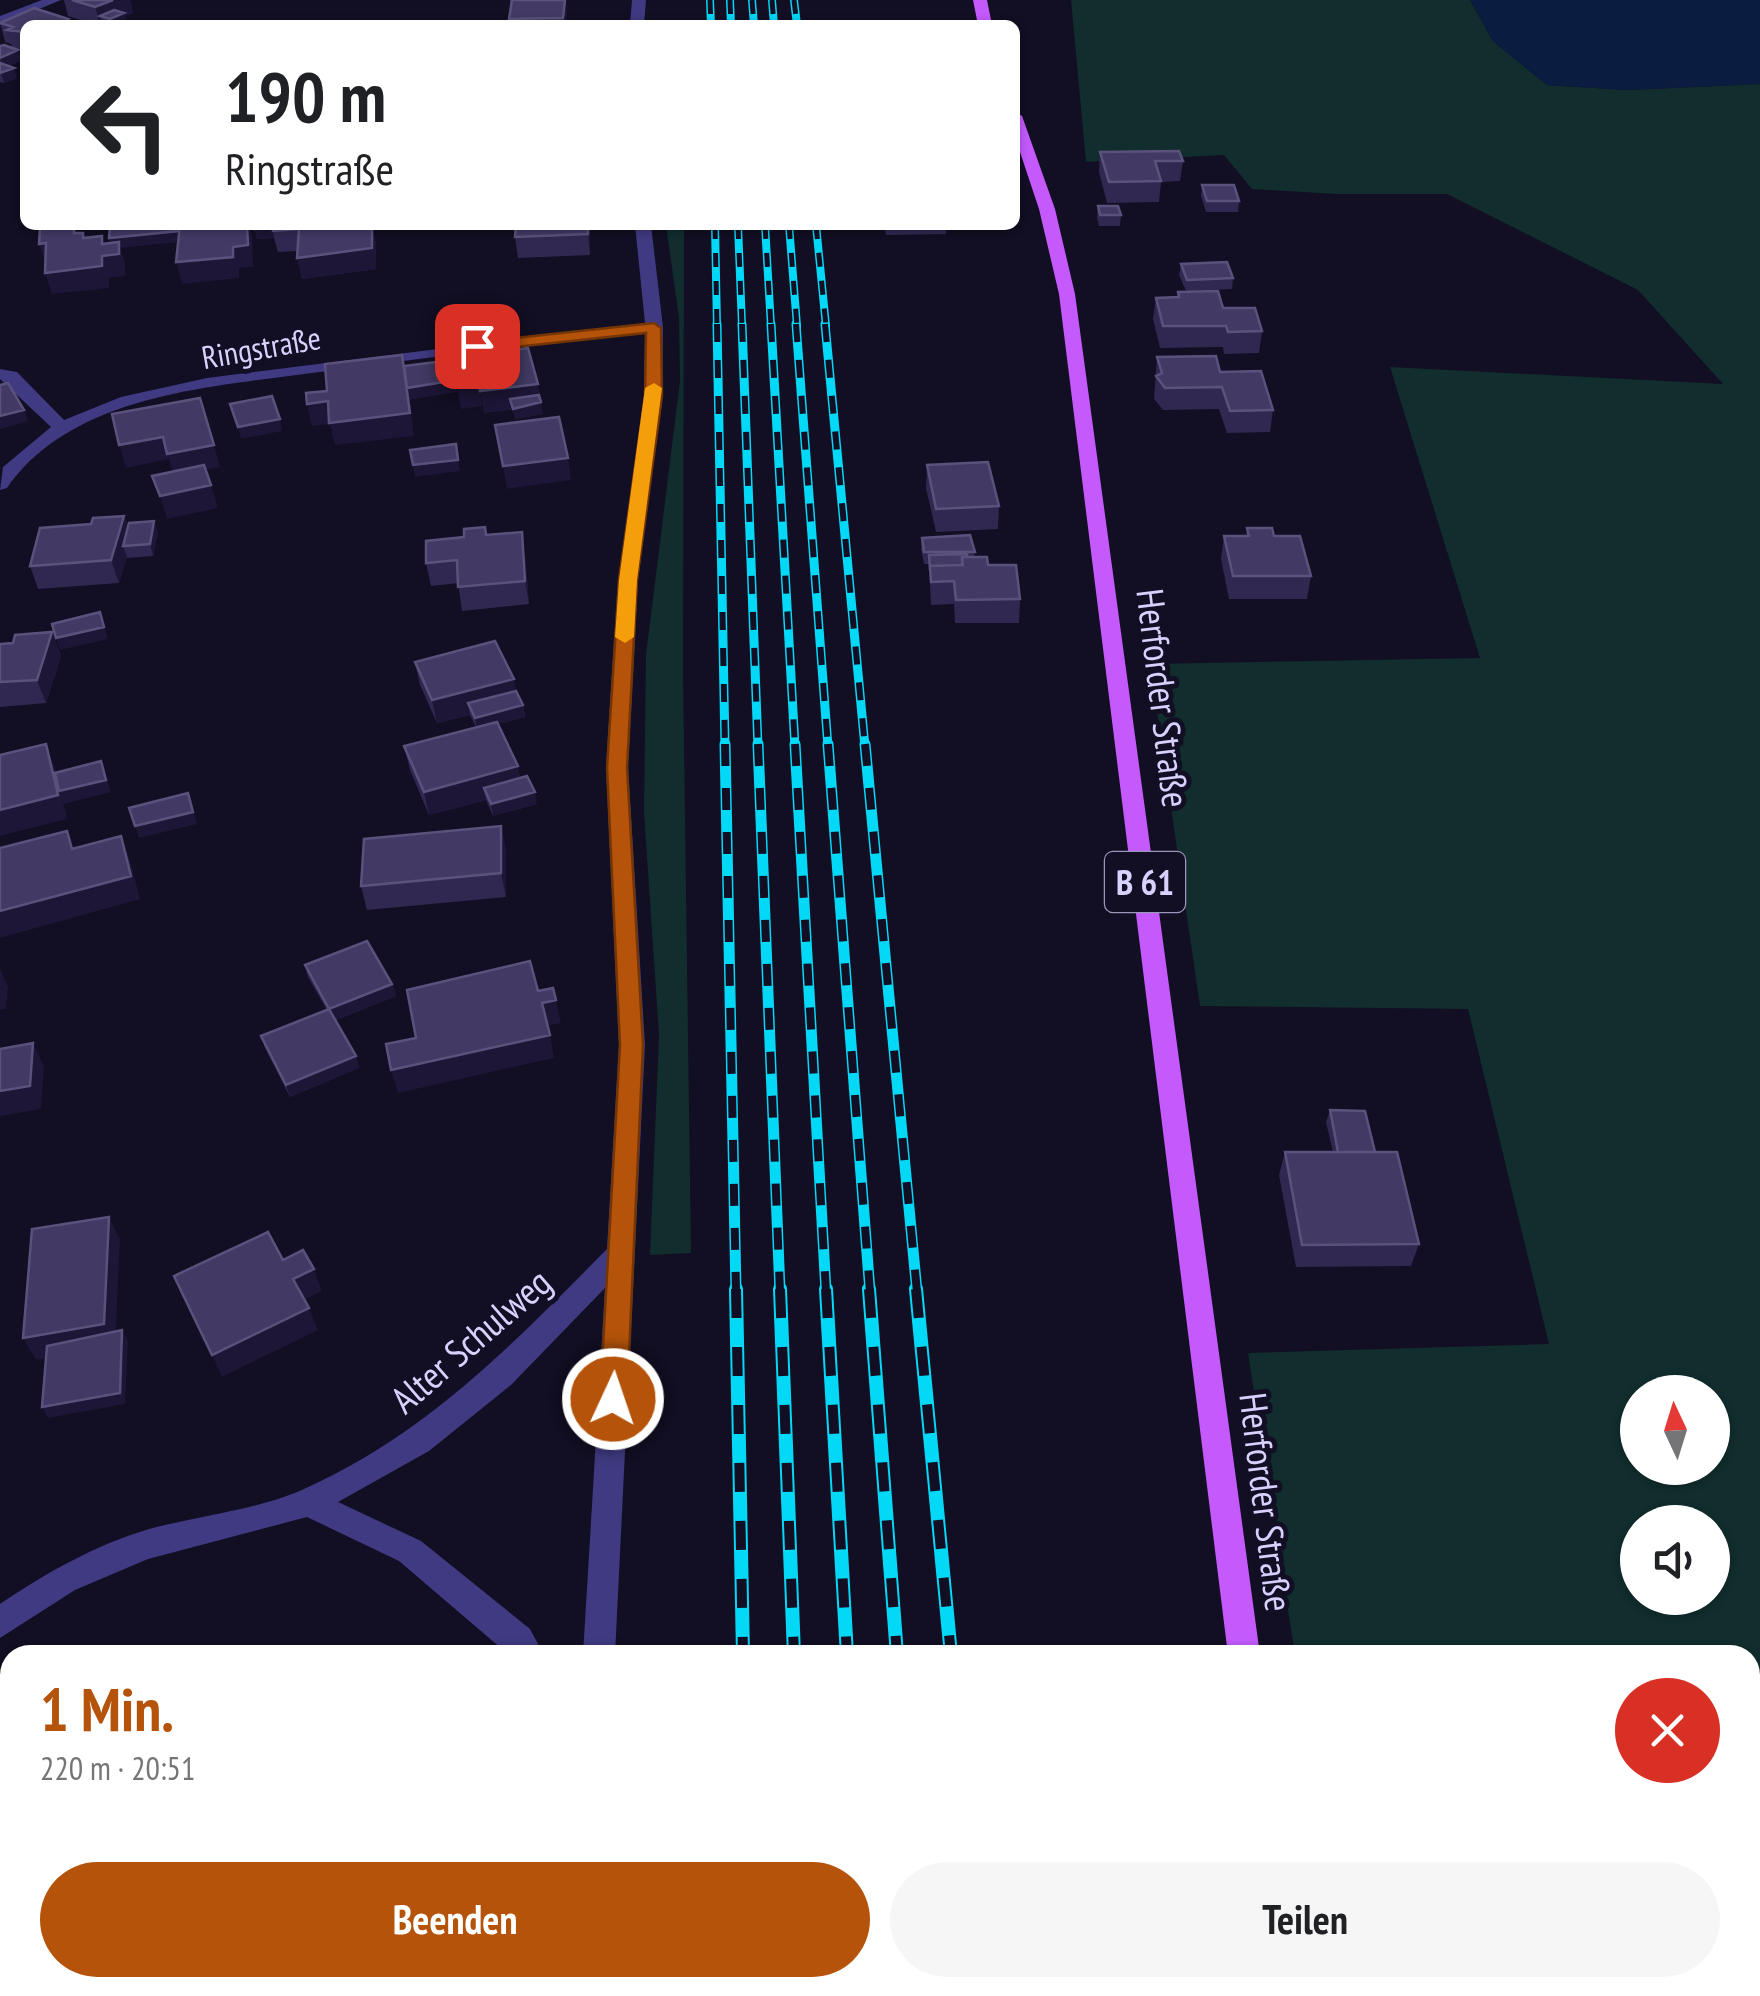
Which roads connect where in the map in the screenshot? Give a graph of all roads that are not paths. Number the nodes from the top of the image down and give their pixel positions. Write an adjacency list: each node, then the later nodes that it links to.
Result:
1 (54, 0): 2 (street)
2 (0, 21)
3 (1020, 131): 14 (main road, Herforder Straße / B 61)
4 (644, 230): 5 (street)
5 (654, 328): 7 (street, Ringstraße); 9 (street)
6 (0, 374): 7 (street)
7 (62, 428): 8 (street, Ringstraße)
8 (0, 484)
9 (621, 1253): 10 (street, Alter Schulweg); 13 (street)
10 (308, 1503): 11 (street, Alter Schulweg); 12 (street)
11 (0, 1623)
12 (521, 1645)
13 (600, 1645)
14 (1243, 1645)

